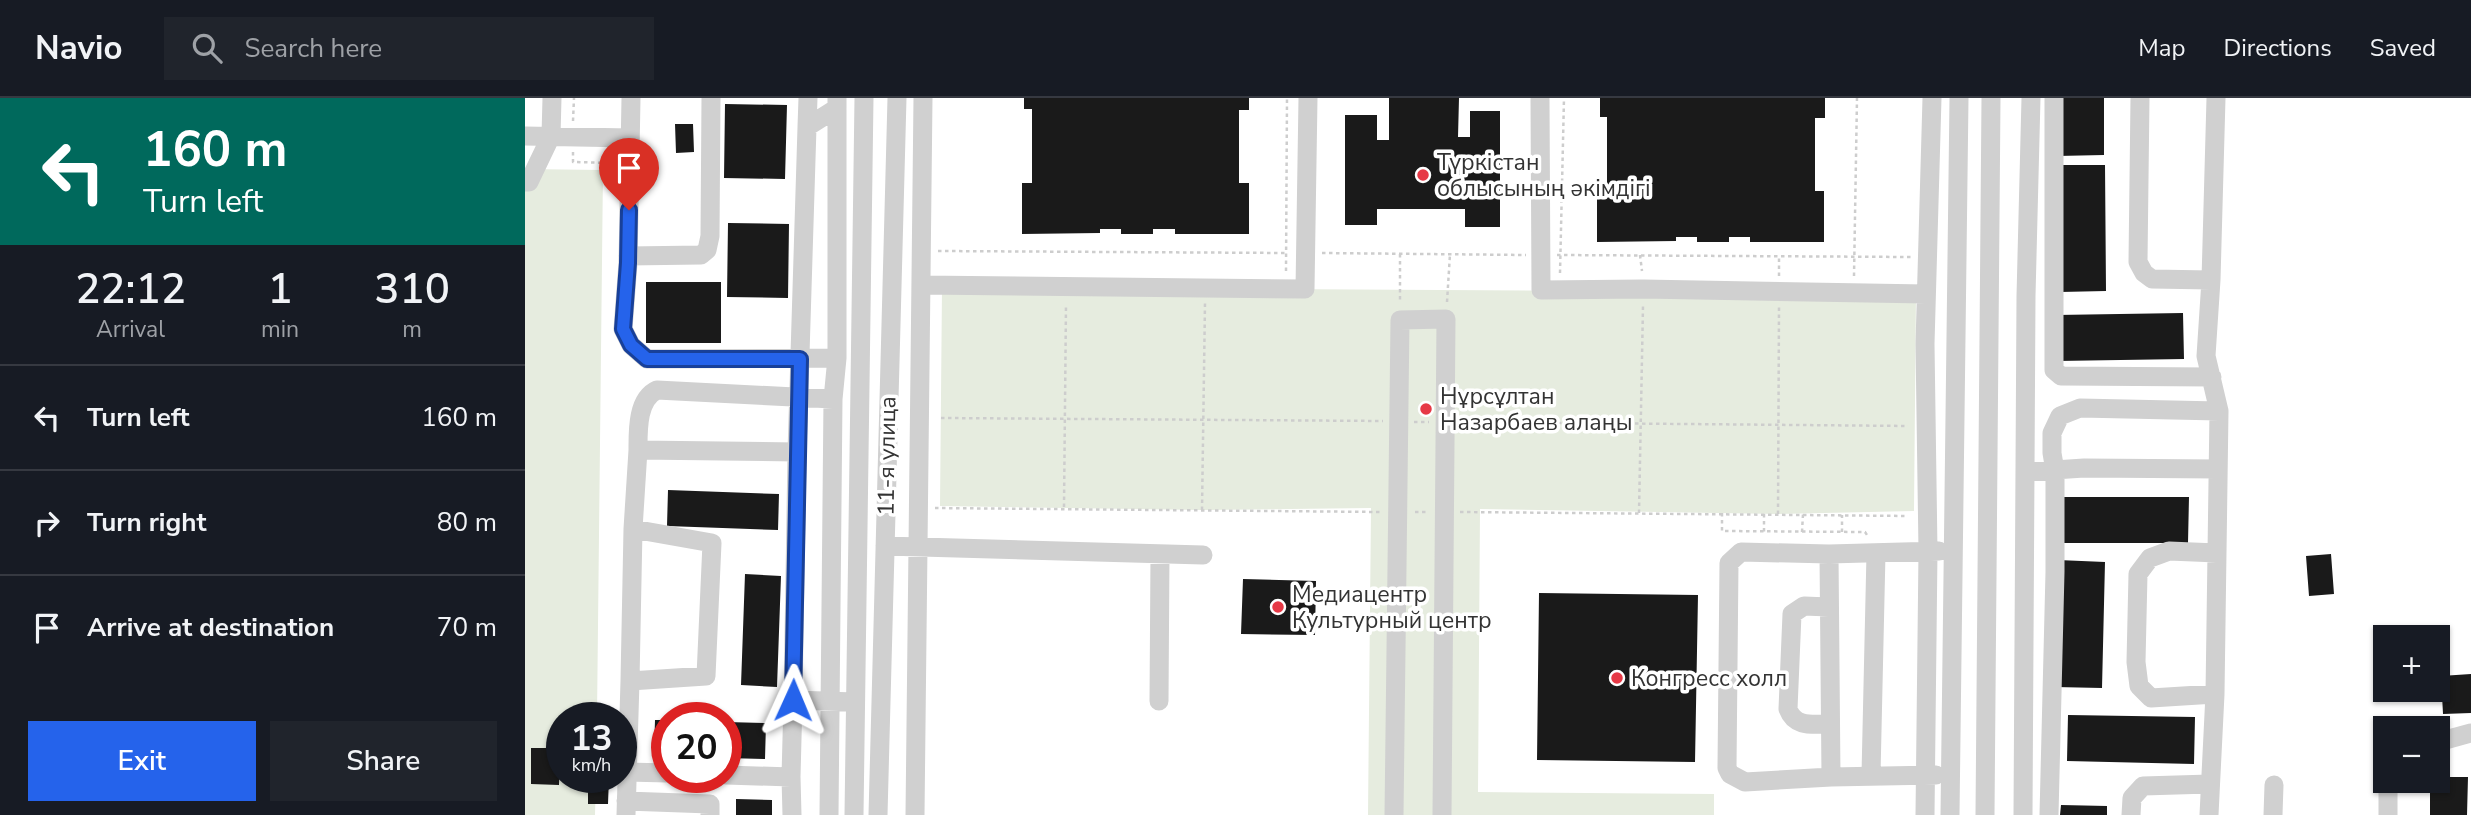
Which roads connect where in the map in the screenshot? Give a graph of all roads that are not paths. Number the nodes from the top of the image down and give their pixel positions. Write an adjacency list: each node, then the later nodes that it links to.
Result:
1 (552, 98): 20 (street)
2 (631, 98): 21 (street)
3 (711, 98): 23 (street)
4 (808, 98): 18 (street)
5 (864, 98): 57 (street, 11-я улица)
6 (897, 98): 41 (street, 11-я улица)
7 (923, 98): 26 (street)
8 (1308, 98): 26 (street)
9 (1540, 98): 27 (street)
10 (1932, 98): 27 (street)
11 (1959, 98): 44 (street)
12 (1991, 98): 81 (street)
13 (2031, 98): 28 (street)
14 (2054, 98): 25 (street)
15 (2140, 98): 24 (street)
16 (2215, 98): 24 (street)
17 (837, 103): 18 (street); 29 (street)
18 (807, 127): 30 (street)
19 (525, 136): 20 (street)
20 (551, 136): 21 (street); 22 (street)
21 (630, 138): 23 (street)
22 (525, 182)
23 (628, 256): 30 (street)
24 (2211, 280): 31 (street)
25 (2054, 283): 28 (street); 31 (street)
26 (921, 285): 42 (street)
27 (1926, 294): 43 (street)
28 (2026, 296): 38 (street)
29 (837, 358): 30 (street); 33 (street)
30 (800, 359): 32 (street)
31 (2212, 377): 34 (street)
32 (799, 397): 33 (street); 35 (street); 36 (street)
33 (833, 399): 54 (street)
34 (2218, 411): 37 (street); 39 (street)
35 (638, 450): 36 (street); 40 (street)
36 (797, 452): 53 (street)
37 (2218, 469): 39 (street); 46 (street)
38 (2025, 471): 39 (street); 82 (street)
39 (2055, 471): 83 (street)
40 (633, 529): 51 (street); 51 (street)
41 (885, 546): 42 (street); 75 (street, 11-я улица)
42 (918, 547): 47 (street); 76 (street)
43 (1928, 551): 44 (street); 45 (street); 61 (street)
44 (1954, 551): 64 (street)
45 (1876, 552): 48 (street); 63 (street)
46 (2217, 553): 52 (street); 52 (street)
47 (1160, 554): 49 (street); 55 (street)
48 (1829, 554): 50 (street); 66 (street)
49 (1203, 555)
50 (1829, 607): 58 (street); 58 (street)
51 (630, 681): 56 (street)
52 (2215, 694): 67 (street)
53 (793, 700): 54 (street); 65 (street)
54 (830, 701): 57 (street); 73 (street)
55 (1159, 701)
56 (629, 702)
57 (855, 702): 74 (street, 11-я улица)
58 (1830, 724): 66 (street)
59 (2471, 733): 60 (street)
60 (2450, 739)
61 (1925, 774): 63 (street); 64 (street); 79 (street)
62 (742, 775): 65 (street)
63 (1871, 775): 66 (street)
64 (1949, 775): 80 (street)
65 (791, 777): 72 (street)
66 (1831, 777)
67 (2210, 785): 84 (street); 85 (street)
68 (2274, 785): 86 (street)
69 (2388, 793): 87 (street)
70 (626, 808): 71 (street)
71 (710, 815)
72 (792, 815)
73 (829, 815)
74 (854, 815)
75 (878, 815)
76 (915, 815)
77 (1394, 815): 78 (street)
78 (1442, 815)
79 (1925, 815)
80 (1950, 815)
81 (1985, 815)
82 (2023, 815)
83 (2049, 815)
84 (2131, 815)
85 (2209, 815)
86 (2273, 815)
87 (2388, 815)

